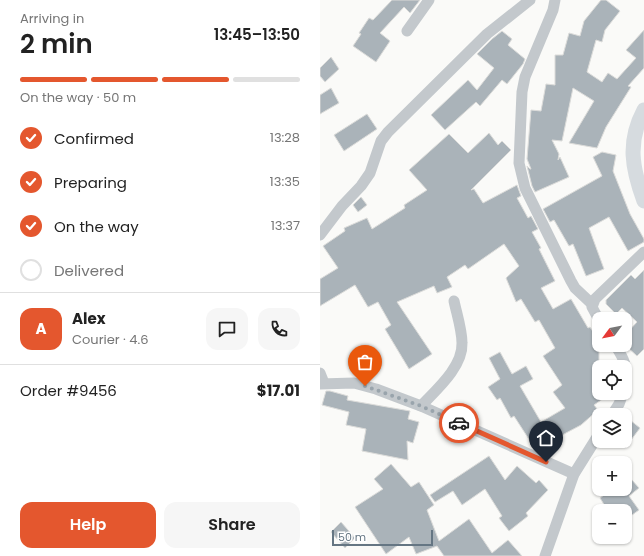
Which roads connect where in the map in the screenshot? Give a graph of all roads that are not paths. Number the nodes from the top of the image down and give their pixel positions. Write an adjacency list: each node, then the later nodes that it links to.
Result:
1 (429, 0): 4 (street)
2 (530, 0): 7 (street)
3 (555, 0): 10 (street)
4 (407, 31)
5 (644, 110): 6 (street)
6 (644, 201)
7 (320, 236)
8 (644, 252): 10 (street)
9 (454, 301): 13 (street)
10 (592, 304): 11 (street)
11 (594, 312)
12 (321, 380): 13 (street)
13 (421, 406): 15 (street)
14 (592, 445): 15 (street)
15 (574, 474): 16 (street)
16 (545, 556)

